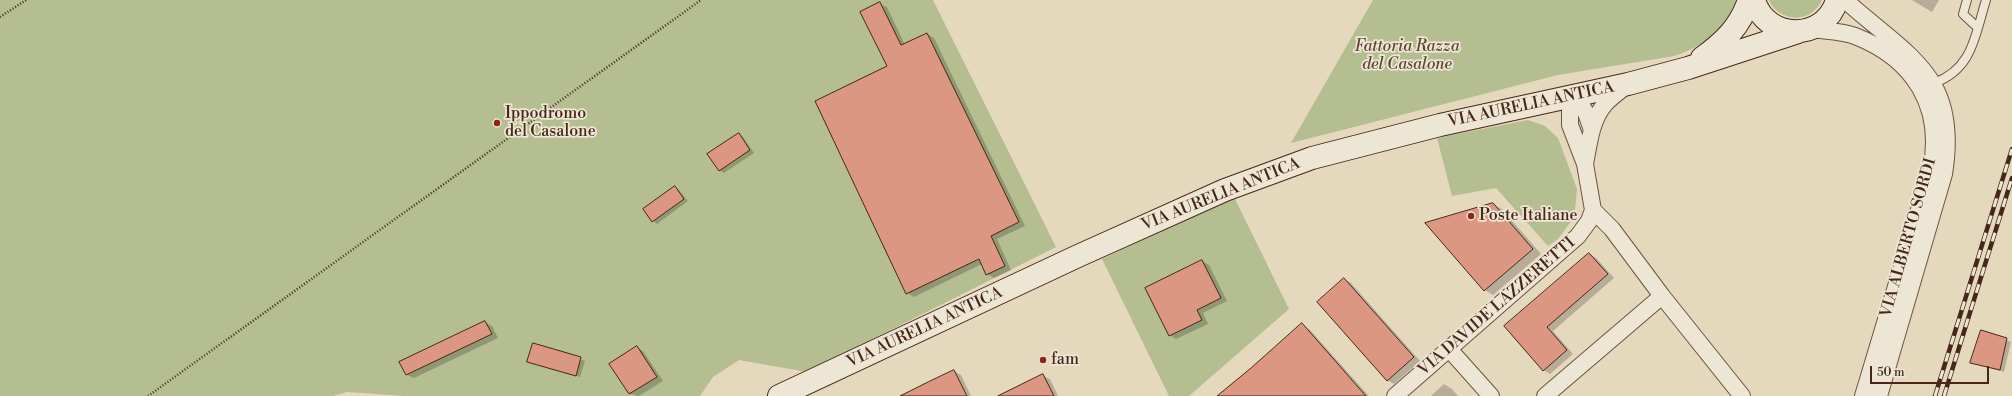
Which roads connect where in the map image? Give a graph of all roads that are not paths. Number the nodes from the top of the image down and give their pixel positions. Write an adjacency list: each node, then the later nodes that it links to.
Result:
1 (1749, 0): 9 (street, VIA AURELIA ANTICA)
2 (1754, 0): 8 (street)
3 (1837, 0): 8 (street, VIA AURELIA ANTICA)
4 (1845, 0): 10 (street, VIA ALBERTO SORDI)
5 (1967, 0): 7 (lane)
6 (1986, 0): 7 (lane)
7 (1977, 27): 10 (lane)
8 (1805, 30): 9 (street, VIA AURELIA ANTICA); 25 (street, VIA ALBERTO SORDI)
9 (1688, 68): 11 (street, VIA AURELIA ANTICA)
10 (1934, 83): 26 (street, VIA ALBERTO SORDI)
11 (1628, 84): 12 (street, VIA AURELIA ANTICA); 15 (street)
12 (1575, 95): 13 (street, VIA AURELIA ANTICA); 14 (street); 15 (street)
13 (1542, 102): 14 (street); 20 (street, VIA AURELIA ANTICA)
14 (1570, 125): 16 (street)
15 (1592, 130): 16 (street)
16 (1585, 164): 17 (street)
17 (1593, 210): 18 (street); 19 (street, VIA DAVIDE LAZZERETTI)
18 (1662, 296): 23 (street); 24 (street)
19 (1449, 349): 21 (street, VIA DAVIDE LAZZERETTI); 22 (street)
20 (779, 396)
21 (1395, 396)
22 (1491, 396)
23 (1545, 396)
24 (1742, 396)
25 (1863, 396)
26 (1878, 396)

